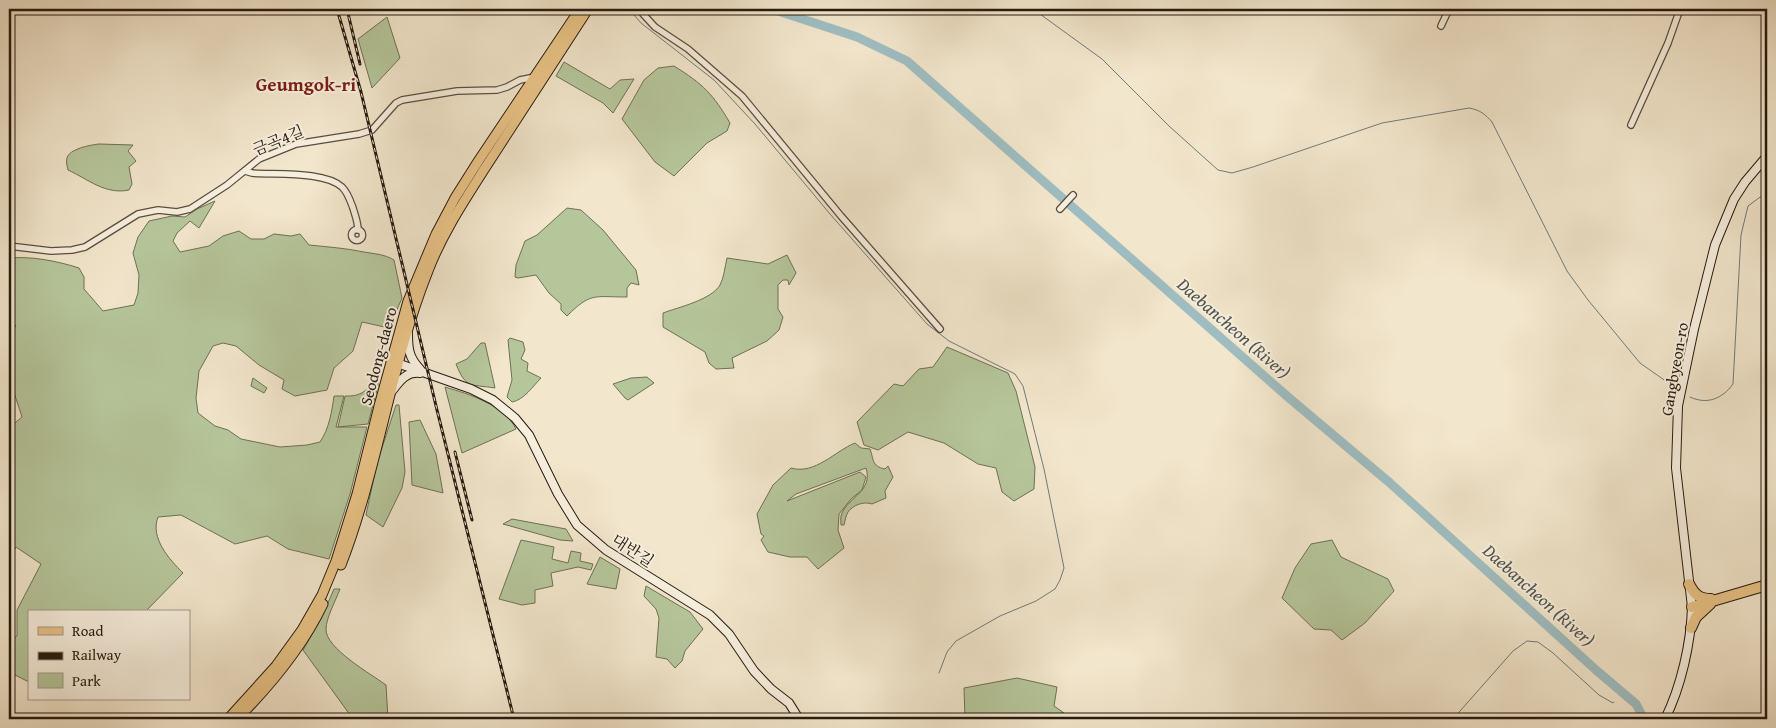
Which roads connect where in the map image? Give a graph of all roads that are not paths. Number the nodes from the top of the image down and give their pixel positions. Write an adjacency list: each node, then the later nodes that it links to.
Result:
1 (580, 9): 7 (main road, Seodong-daero)
2 (588, 9): 16 (main road, Seodong-daero)
3 (641, 9): 15 (street)
4 (1449, 9): 6 (street)
5 (1680, 9): 8 (street)
6 (1441, 26)
7 (535, 76): 10 (street, 금곡4길); 17 (main road, Seodong-daero)
8 (1631, 125)
9 (1767, 156): 20 (street, Gangbyeon-ro)
10 (245, 171): 13 (street); 14 (street, 금곡4길)
11 (1073, 195): 12 (street)
12 (1060, 209)
13 (358, 230)
14 (9, 246)
15 (940, 329)
16 (408, 331): 17 (main road, Seodong-daero); 18 (street)
17 (395, 364): 18 (street, 대반길); 19 (main road, Seodong-daero); 25 (main road, Seodong-daero)
18 (420, 372): 19 (street); 27 (street, 대반길)
19 (390, 393): 26 (main road, Seodong-daero)
20 (1689, 584): 22 (highway); 23 (street, Gangbyeon-ro)
21 (1767, 585): 22 (highway)
22 (1717, 600): 23 (highway); 24 (highway)
23 (1692, 607): 24 (street, Gangbyeon-ro)
24 (1691, 628): 28 (street, Gangbyeon-ro)
25 (228, 719)
26 (236, 719)
27 (800, 719)
28 (1665, 719)

